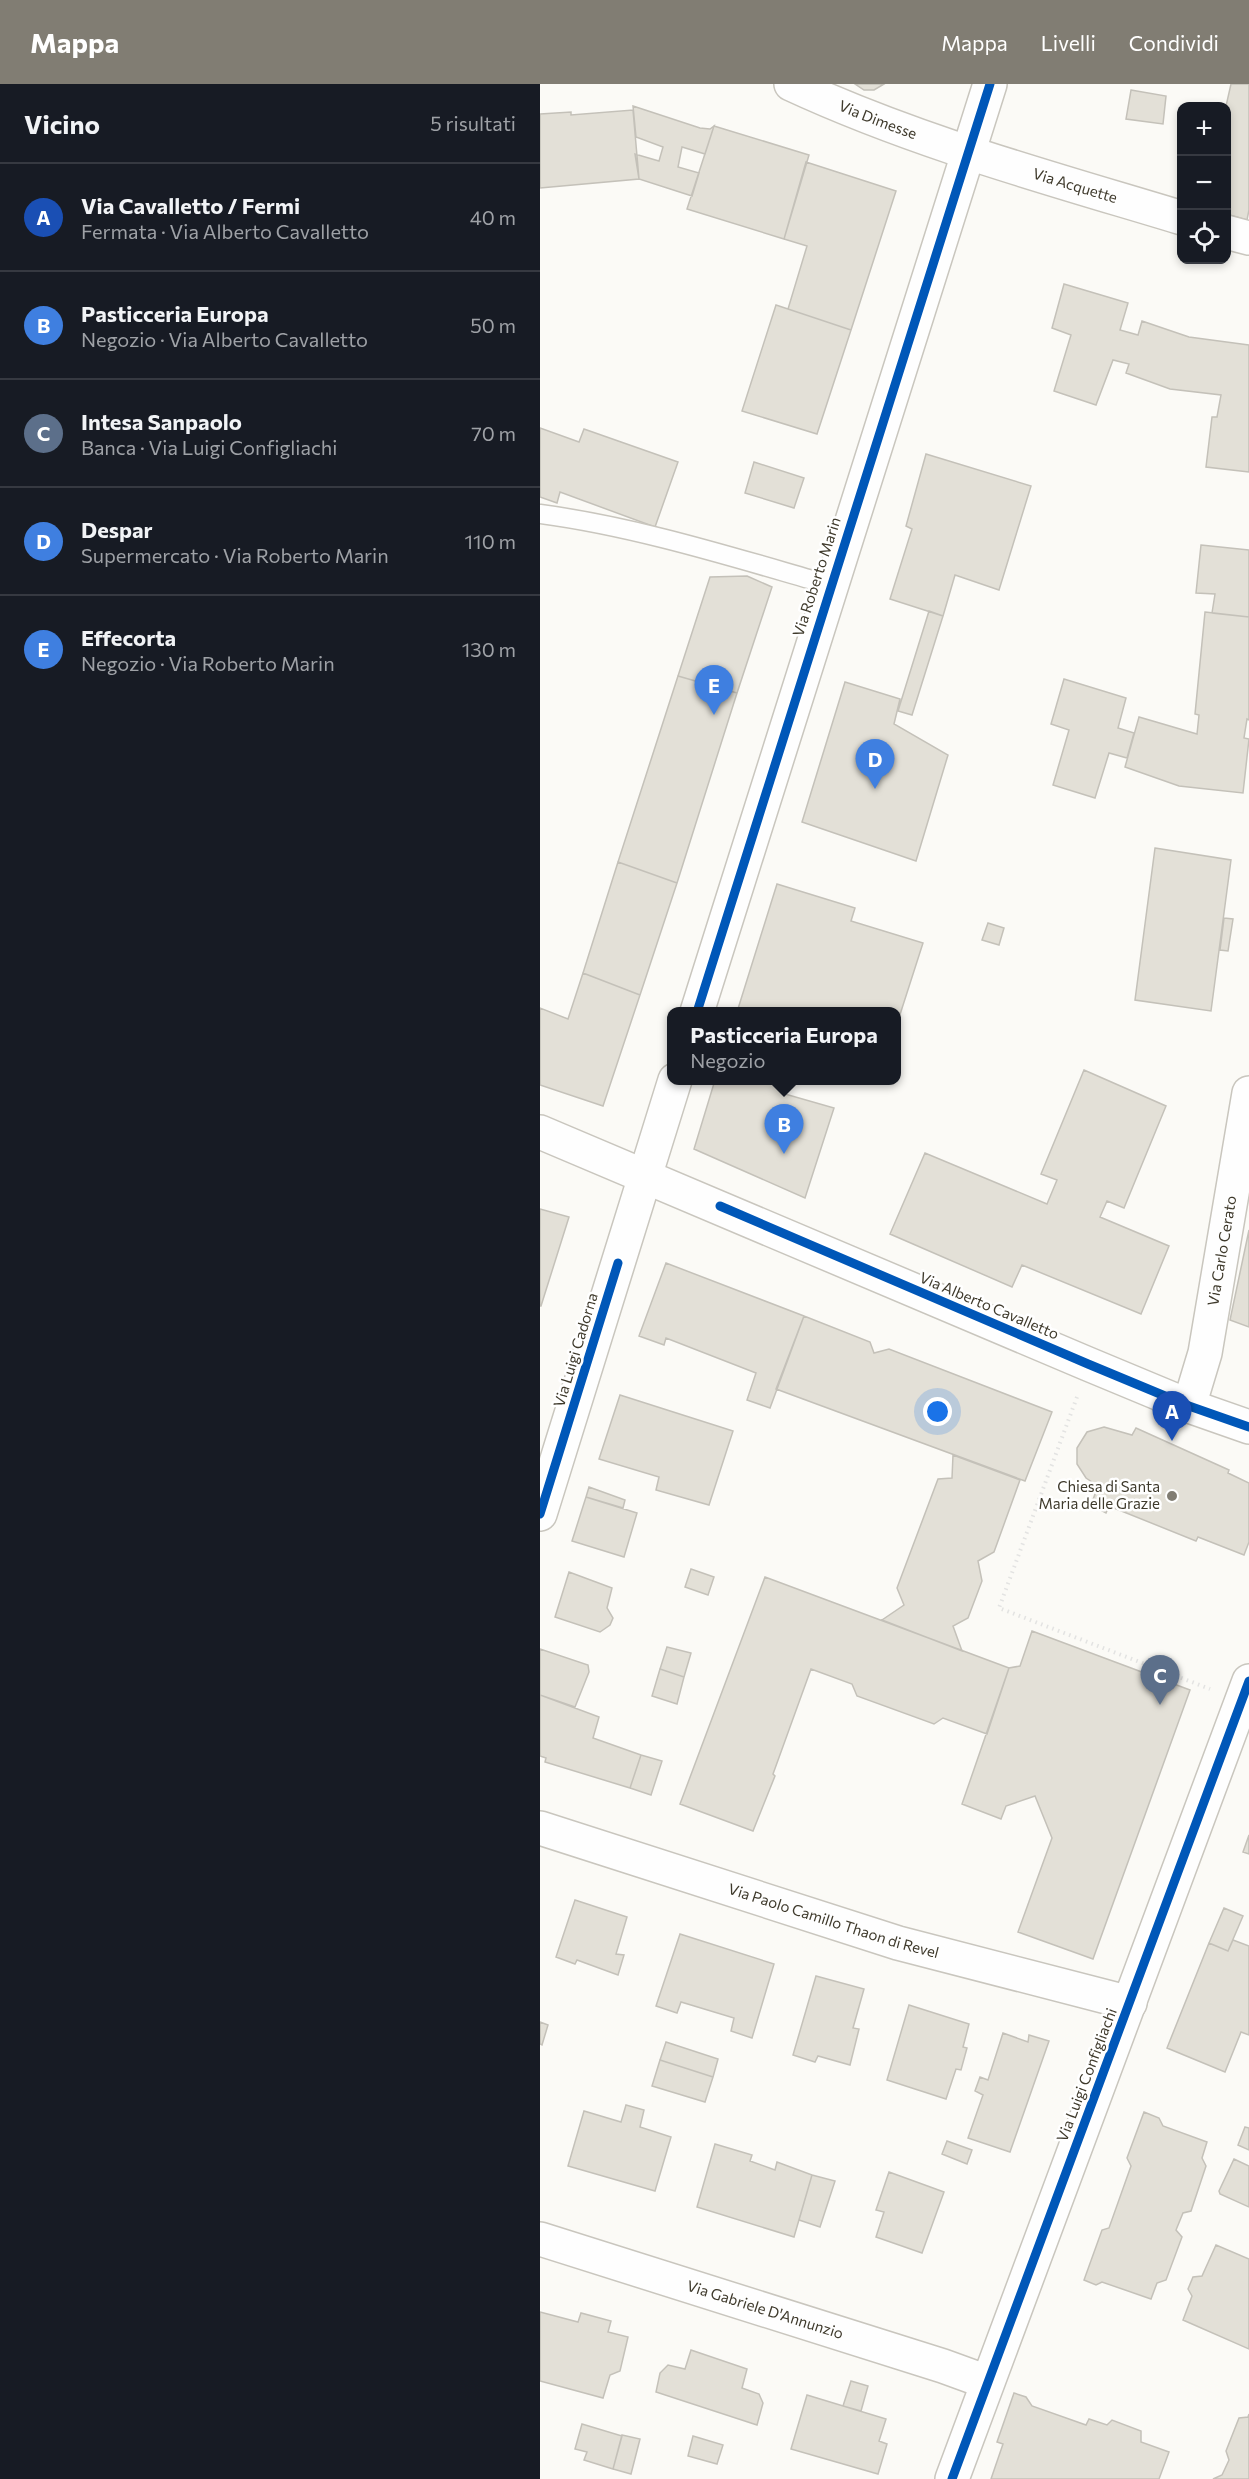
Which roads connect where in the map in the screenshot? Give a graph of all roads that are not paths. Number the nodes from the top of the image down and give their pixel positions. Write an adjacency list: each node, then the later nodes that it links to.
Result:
1 (791, 84): 3 (street, Via Dimesse)
2 (990, 84): 3 (street, Via Roberto Marin)
3 (968, 152): 4 (street, Via Acquette); 8 (street, Via Roberto Marin)
4 (1177, 216)
5 (1231, 233): 6 (street)
6 (1249, 238)
7 (540, 514): 8 (lane)
8 (830, 585): 9 (street, Via Roberto Marin)
9 (698, 1007)
10 (673, 1085): 13 (street)
11 (1249, 1093): 14 (street, Via Carlo Cerato)
12 (540, 1132): 13 (street, Via Alberto Cavalletto)
13 (645, 1175): 14 (street, Via Alberto Cavalletto); 16 (street, Via Luigi Cadorna)
14 (1190, 1406): 15 (street, Via Alberto Cavalletto)
15 (1249, 1427)
16 (540, 1514)
17 (1245, 1691): 19 (street, Via Luigi Configliachi)
18 (540, 1828): 19 (street, Via Paolo Camillo Thaon di Revel)
19 (1130, 2003): 21 (street, Via Luigi Configliachi)
20 (540, 2238): 21 (street, Via Gabriele D'Annunzio)
21 (987, 2382): 22 (street, Via Luigi Configliachi)
22 (952, 2479)

